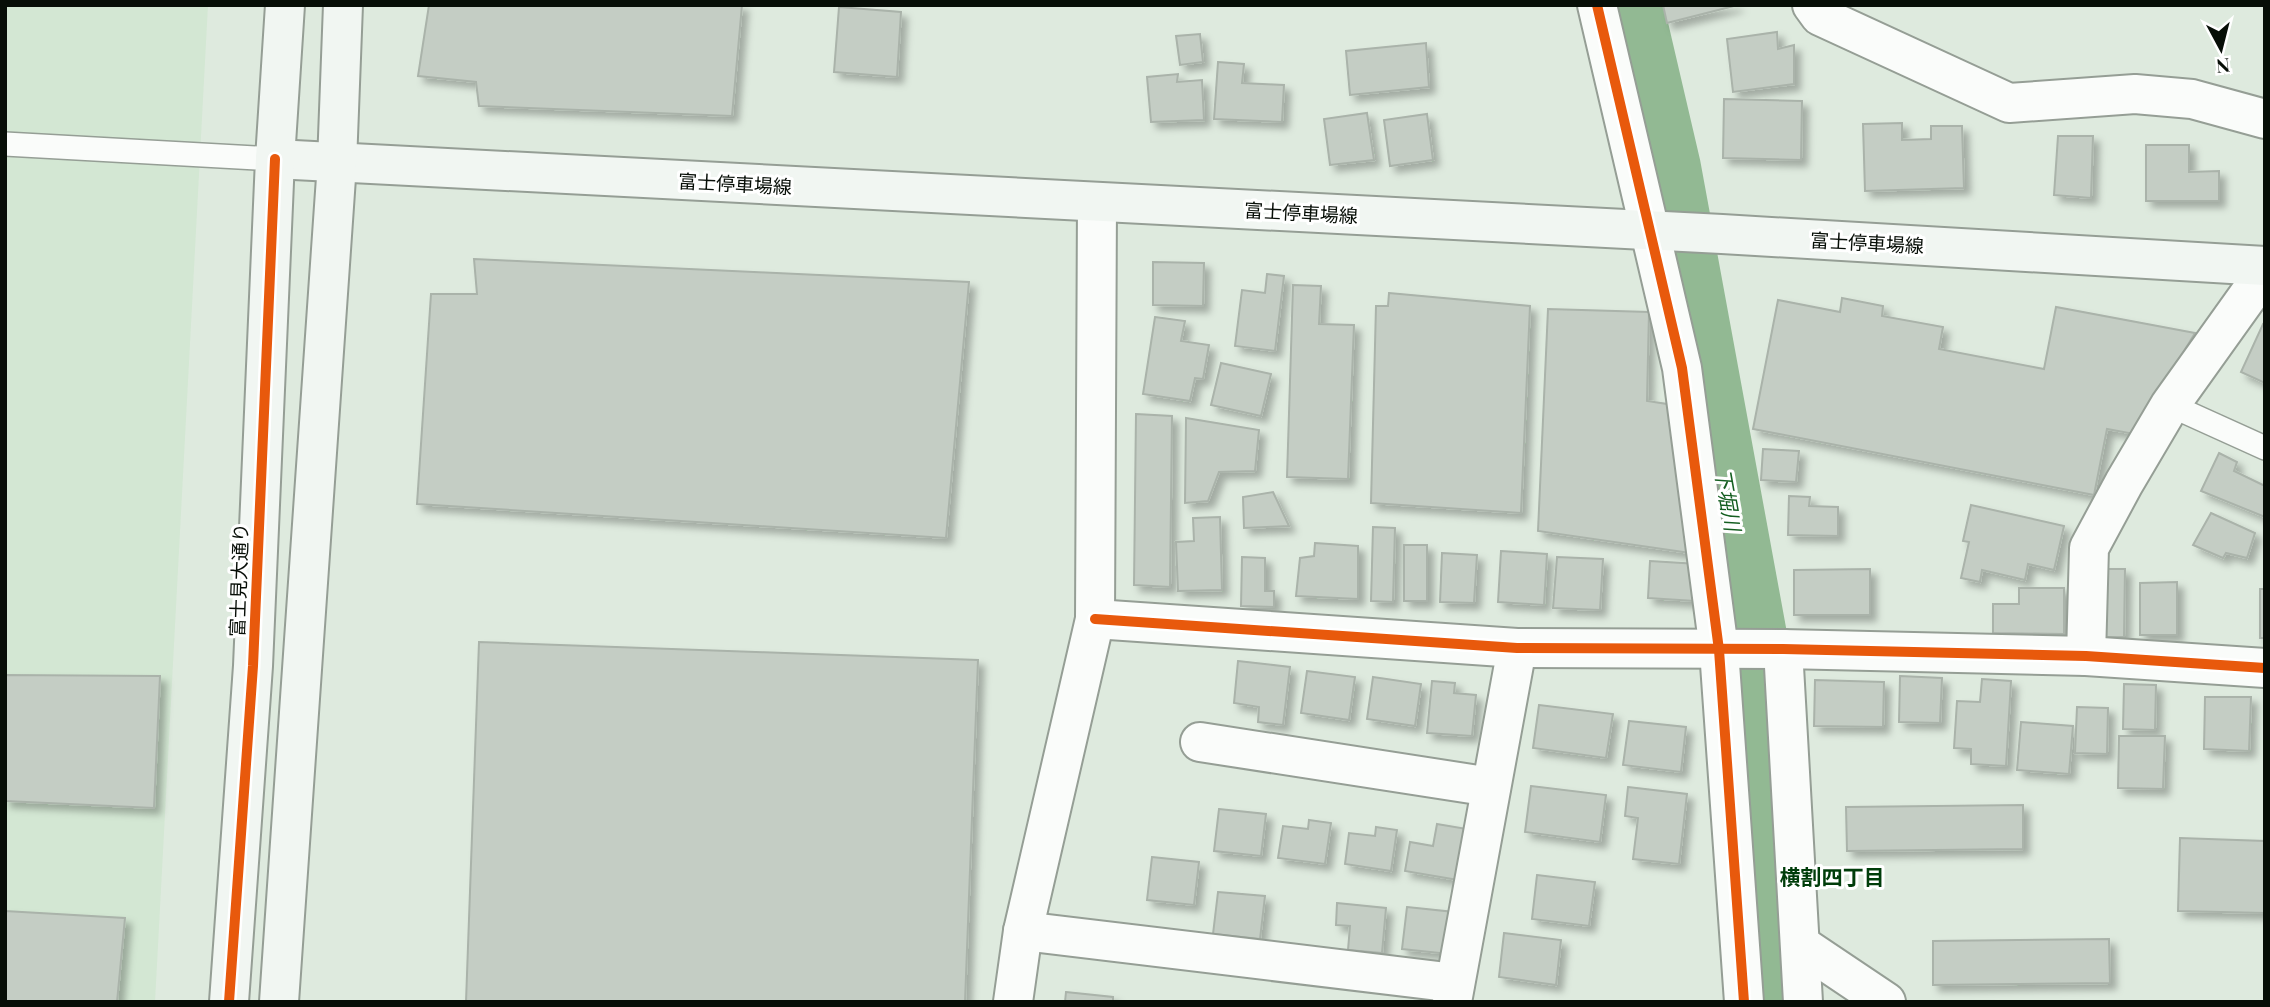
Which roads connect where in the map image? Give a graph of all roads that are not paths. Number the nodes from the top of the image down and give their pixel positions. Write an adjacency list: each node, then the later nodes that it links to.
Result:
1 (285, 5): 7 (main road)
2 (343, 5): 8 (main road)
3 (1597, 5): 10 (street)
4 (1812, 5): 5 (street)
5 (2265, 119)
6 (5, 144): 7 (lane)
7 (275, 159): 8 (main road, 富士停車場線); 26 (main road, 富士見大通り)
8 (337, 163): 9 (main road, 富士停車場線); 27 (main road)
9 (1097, 202): 10 (main road, 富士停車場線); 15 (street)
10 (1651, 232): 11 (main road, 富士停車場線); 18 (street)
11 (2265, 266)
12 (2265, 272): 13 (street)
13 (2170, 405): 14 (lane); 19 (street)
14 (2265, 447)
15 (1096, 619): 16 (street); 23 (street)
16 (1517, 648): 18 (street); 22 (street)
17 (1783, 649): 18 (street); 19 (street); 24 (street)
18 (1719, 650): 29 (street)
19 (2086, 656): 20 (street)
20 (2265, 668)
21 (1200, 742): 22 (street)
22 (1492, 787): 25 (street)
23 (1023, 931): 25 (street); 28 (street)
24 (1801, 945): 30 (street); 31 (street)
25 (1454, 992)
26 (229, 1002)
27 (279, 1002)
28 (1013, 1002)
29 (1744, 1002)
30 (1803, 1002)
31 (1886, 1002)

